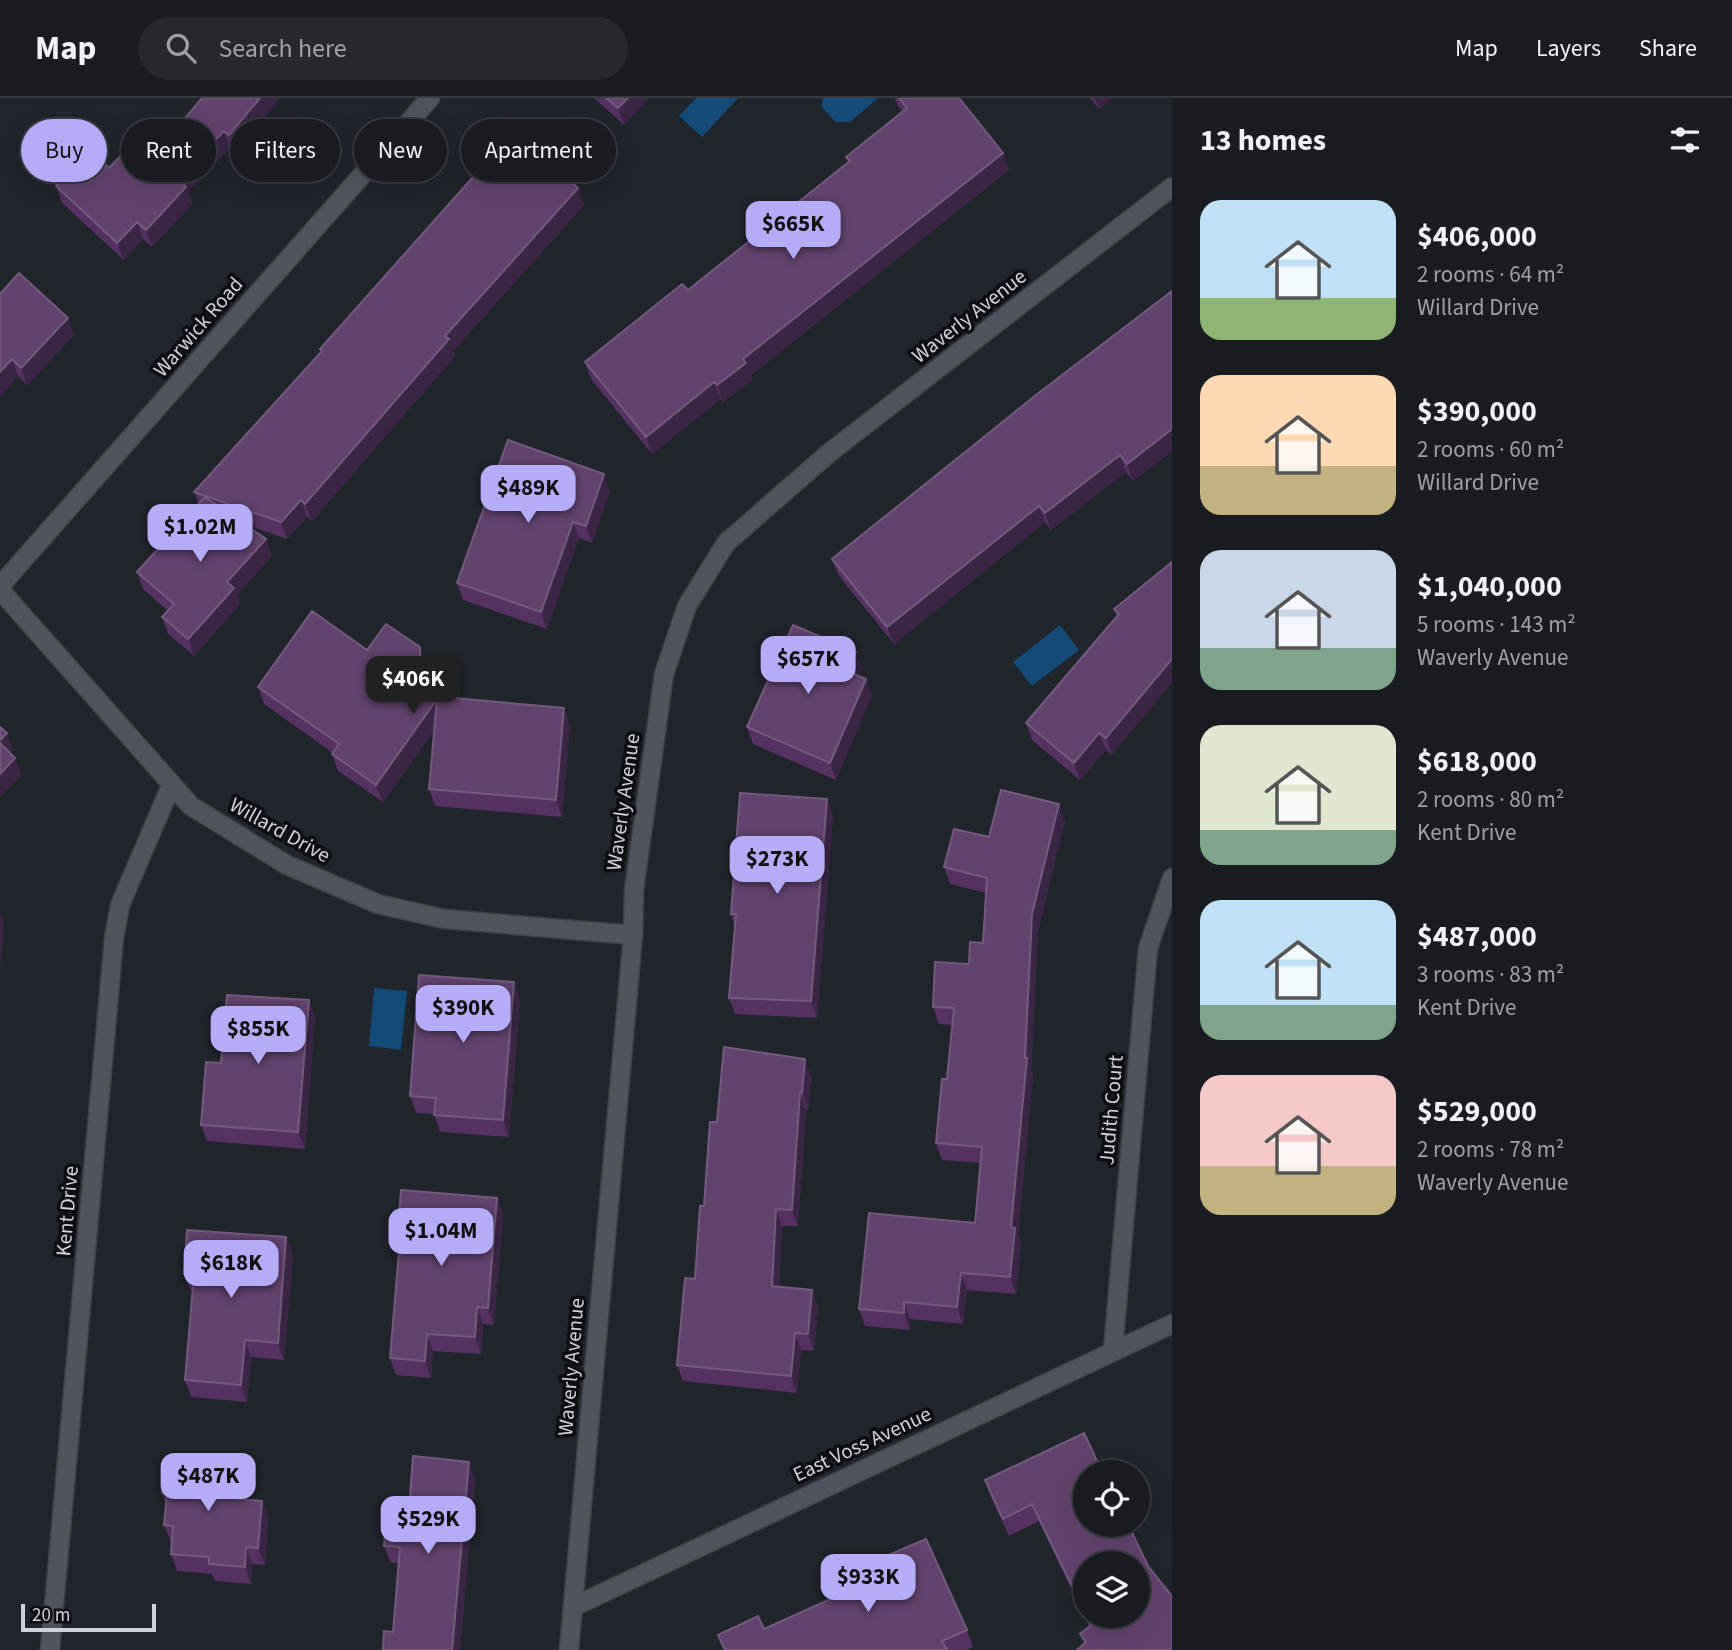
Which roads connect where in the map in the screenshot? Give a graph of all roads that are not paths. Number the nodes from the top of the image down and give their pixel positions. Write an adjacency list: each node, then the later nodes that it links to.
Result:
1 (430, 98): 3 (street, Warwick Road)
2 (1172, 187): 6 (street, Waverly Avenue)
3 (0, 588): 4 (street, Willard Drive)
4 (171, 786): 6 (street, Willard Drive); 10 (street, Kent Drive)
5 (1172, 878): 8 (street, Judith Court)
6 (633, 935): 9 (street, Waverly Avenue)
7 (1172, 1324): 8 (street, East Voss Avenue)
8 (1113, 1350): 9 (street, East Voss Avenue)
9 (573, 1607): 11 (street, Waverly Avenue)
10 (50, 1650)
11 (569, 1650)

